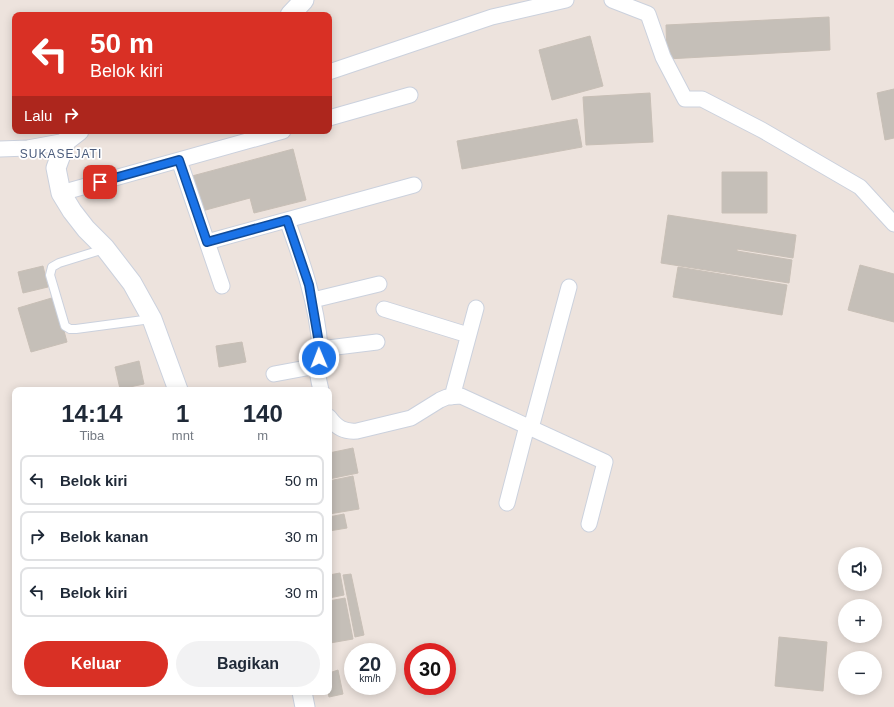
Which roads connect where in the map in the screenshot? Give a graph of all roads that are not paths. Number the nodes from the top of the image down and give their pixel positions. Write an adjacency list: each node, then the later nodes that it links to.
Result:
1 (304, 0): 4 (street)
2 (566, 0): 5 (street)
3 (612, 0): 15 (street)
4 (293, 12)
5 (332, 71)
6 (410, 95): 7 (street)
7 (332, 117)
8 (272, 134): 11 (street)
9 (72, 136): 10 (street); 13 (street)
10 (0, 149)
11 (179, 160): 13 (street); 16 (street)
12 (414, 185): 14 (street)
13 (61, 193): 17 (street)
14 (287, 220): 16 (street); 21 (street)
15 (894, 224)
16 (207, 242): 19 (street)
17 (105, 248): 24 (street); 24 (lane)
18 (379, 284): 21 (street)
19 (222, 286)
20 (569, 287): 34 (street)
21 (312, 300): 27 (street)
22 (476, 308): 25 (street)
23 (384, 309): 25 (street)
24 (152, 319): 30 (street)
25 (468, 335): 32 (street)
26 (376, 342): 27 (street)
27 (320, 349): 28 (street)
28 (317, 366): 29 (street); 31 (street)
29 (274, 374)
30 (177, 387)
31 (321, 387)
32 (452, 397): 33 (street); 34 (street)
33 (332, 422)
34 (529, 426): 35 (street); 36 (street)
35 (507, 503)
36 (589, 524)
37 (303, 695): 38 (street)
38 (305, 707)

